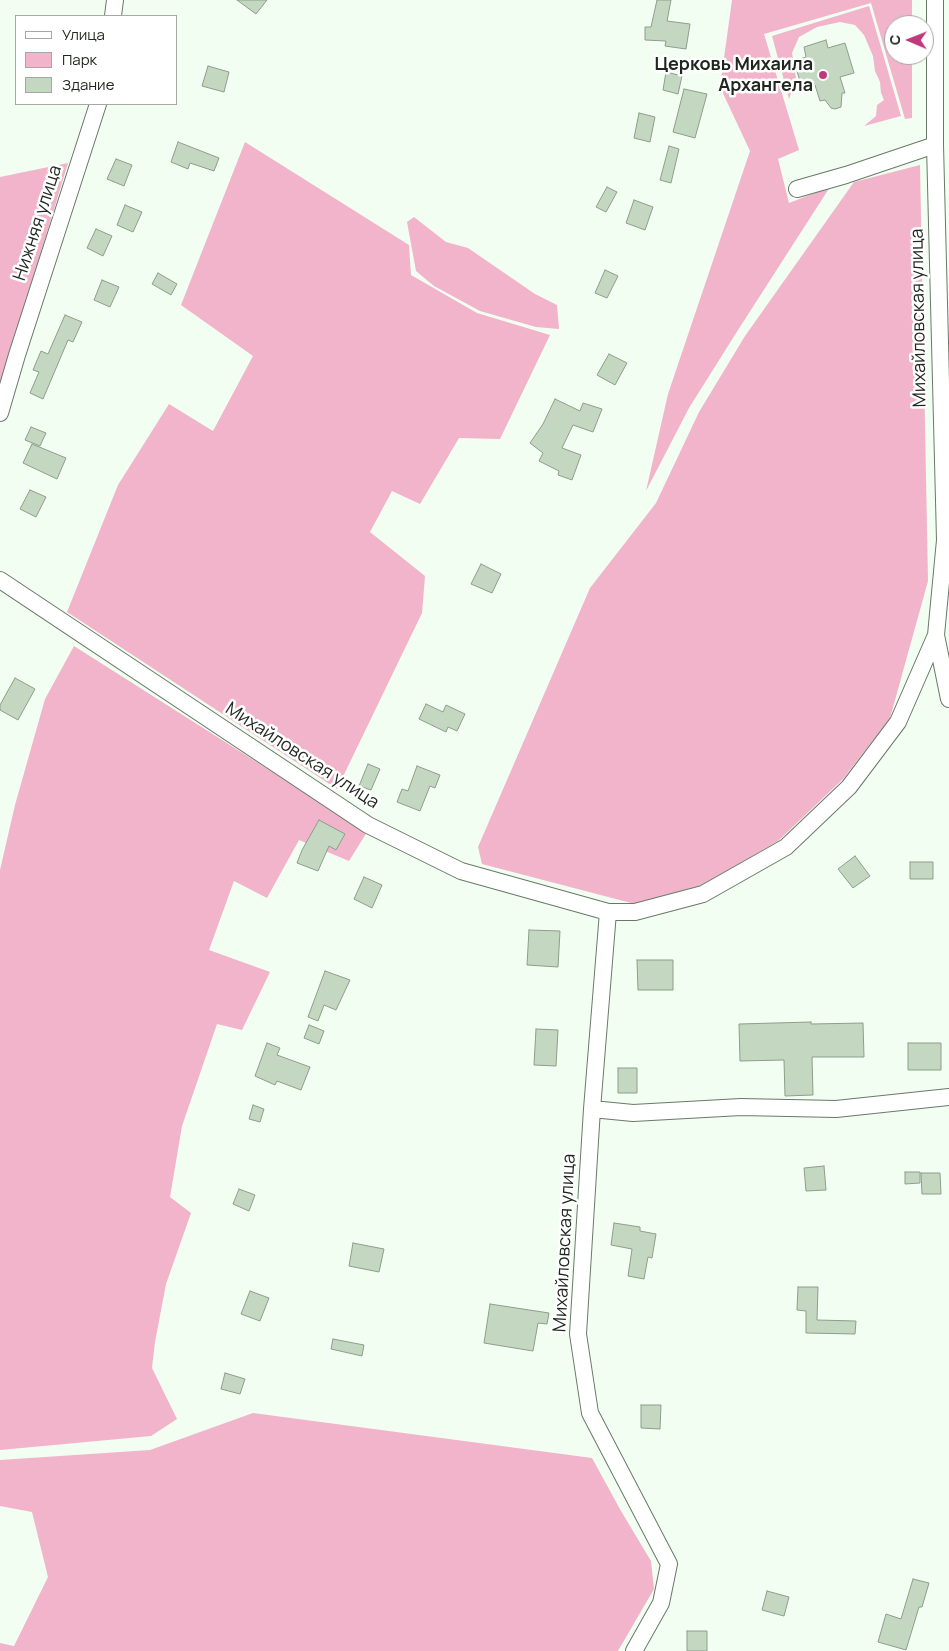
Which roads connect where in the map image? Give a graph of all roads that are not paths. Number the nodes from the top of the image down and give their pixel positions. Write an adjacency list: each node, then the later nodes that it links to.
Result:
1 (115, 0): 3 (street)
2 (936, 0): 4 (street, Михайловская улица)
3 (113, 15)
4 (942, 19): 6 (street, Михайловская улица)
5 (98, 105): 8 (street, Нижняя улица)
6 (935, 145): 7 (street); 10 (street, Михайловская улица)
7 (797, 189)
8 (0, 413)
9 (0, 580): 12 (street, Михайловская улица)
10 (936, 635): 11 (street, Михайловская улица); 12 (street, Михайловская улица)
11 (949, 699)
12 (608, 912): 14 (street, Михайловская улица)
13 (949, 1097): 14 (street)
14 (592, 1109): 15 (street, Михайловская улица)
15 (634, 1651)

